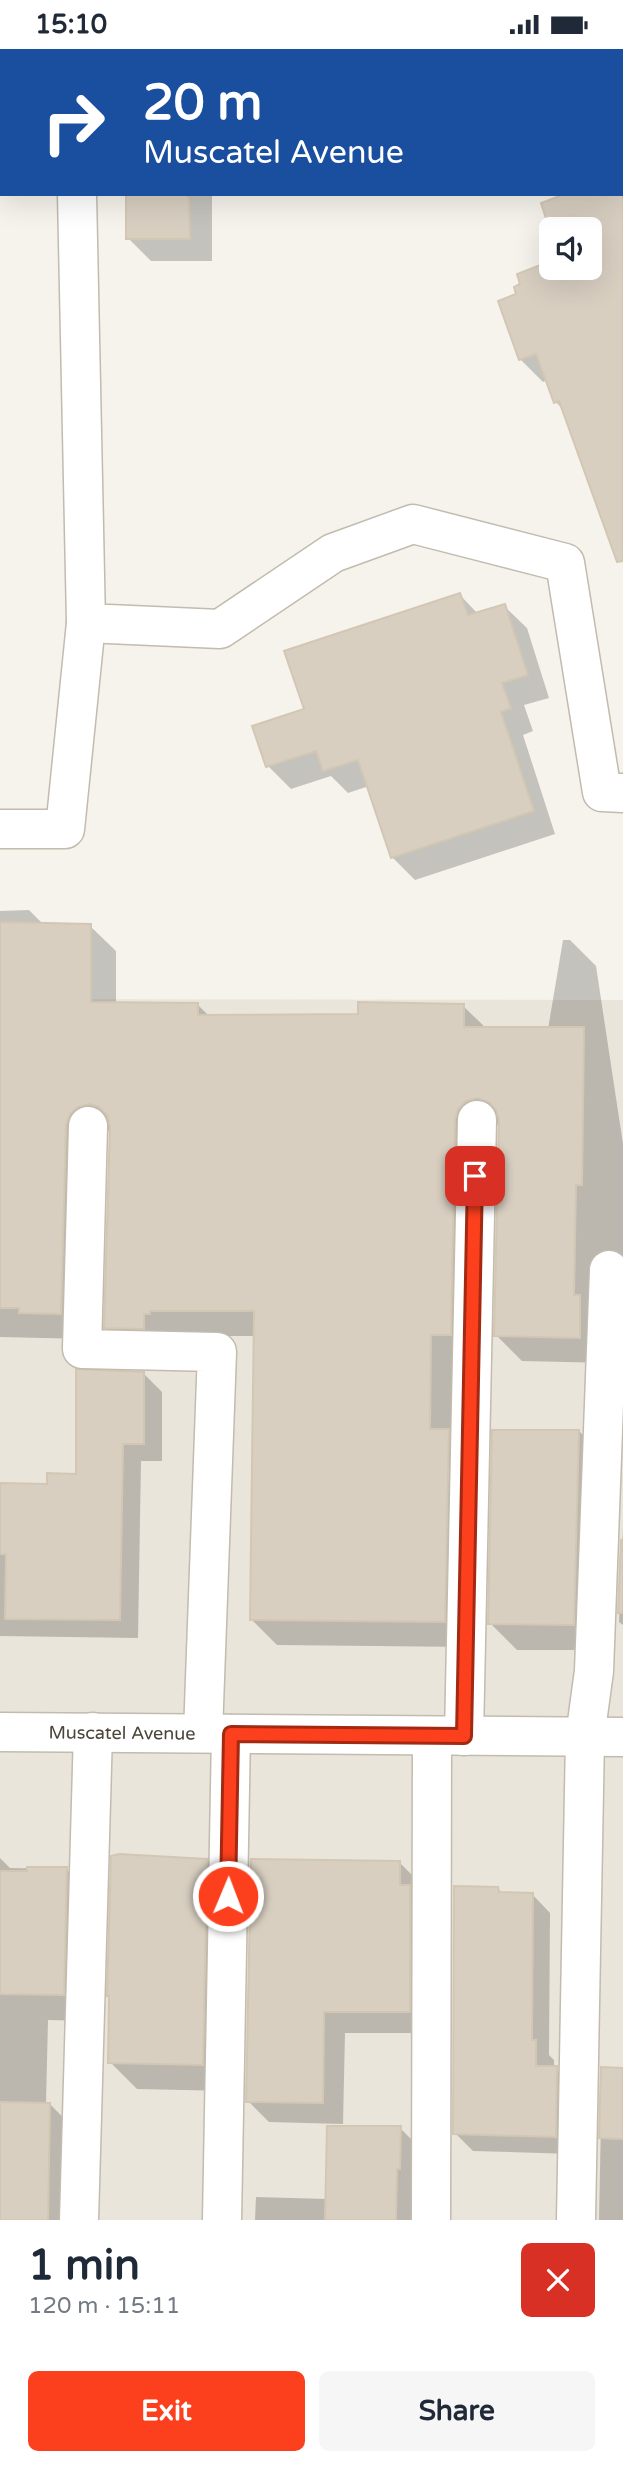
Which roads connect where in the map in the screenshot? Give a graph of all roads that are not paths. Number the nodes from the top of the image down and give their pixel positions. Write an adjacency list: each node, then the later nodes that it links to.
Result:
1 (77, 196): 2 (street)
2 (86, 623): 3 (street); 4 (street)
3 (623, 793)
4 (0, 829)
5 (477, 1121): 11 (street)
6 (88, 1126): 10 (street)
7 (609, 1271): 12 (street)
8 (0, 1732): 9 (street, Muscatel Avenue)
9 (93, 1732): 10 (street, Muscatel Avenue); 14 (street)
10 (217, 1734): 11 (street, Muscatel Avenue); 15 (street)
11 (448, 1736): 12 (street, Muscatel Avenue); 16 (street)
12 (585, 1737): 13 (street, Muscatel Avenue); 17 (street)
13 (623, 1737)
14 (79, 2220)
15 (222, 2220)
16 (431, 2220)
17 (576, 2220)

